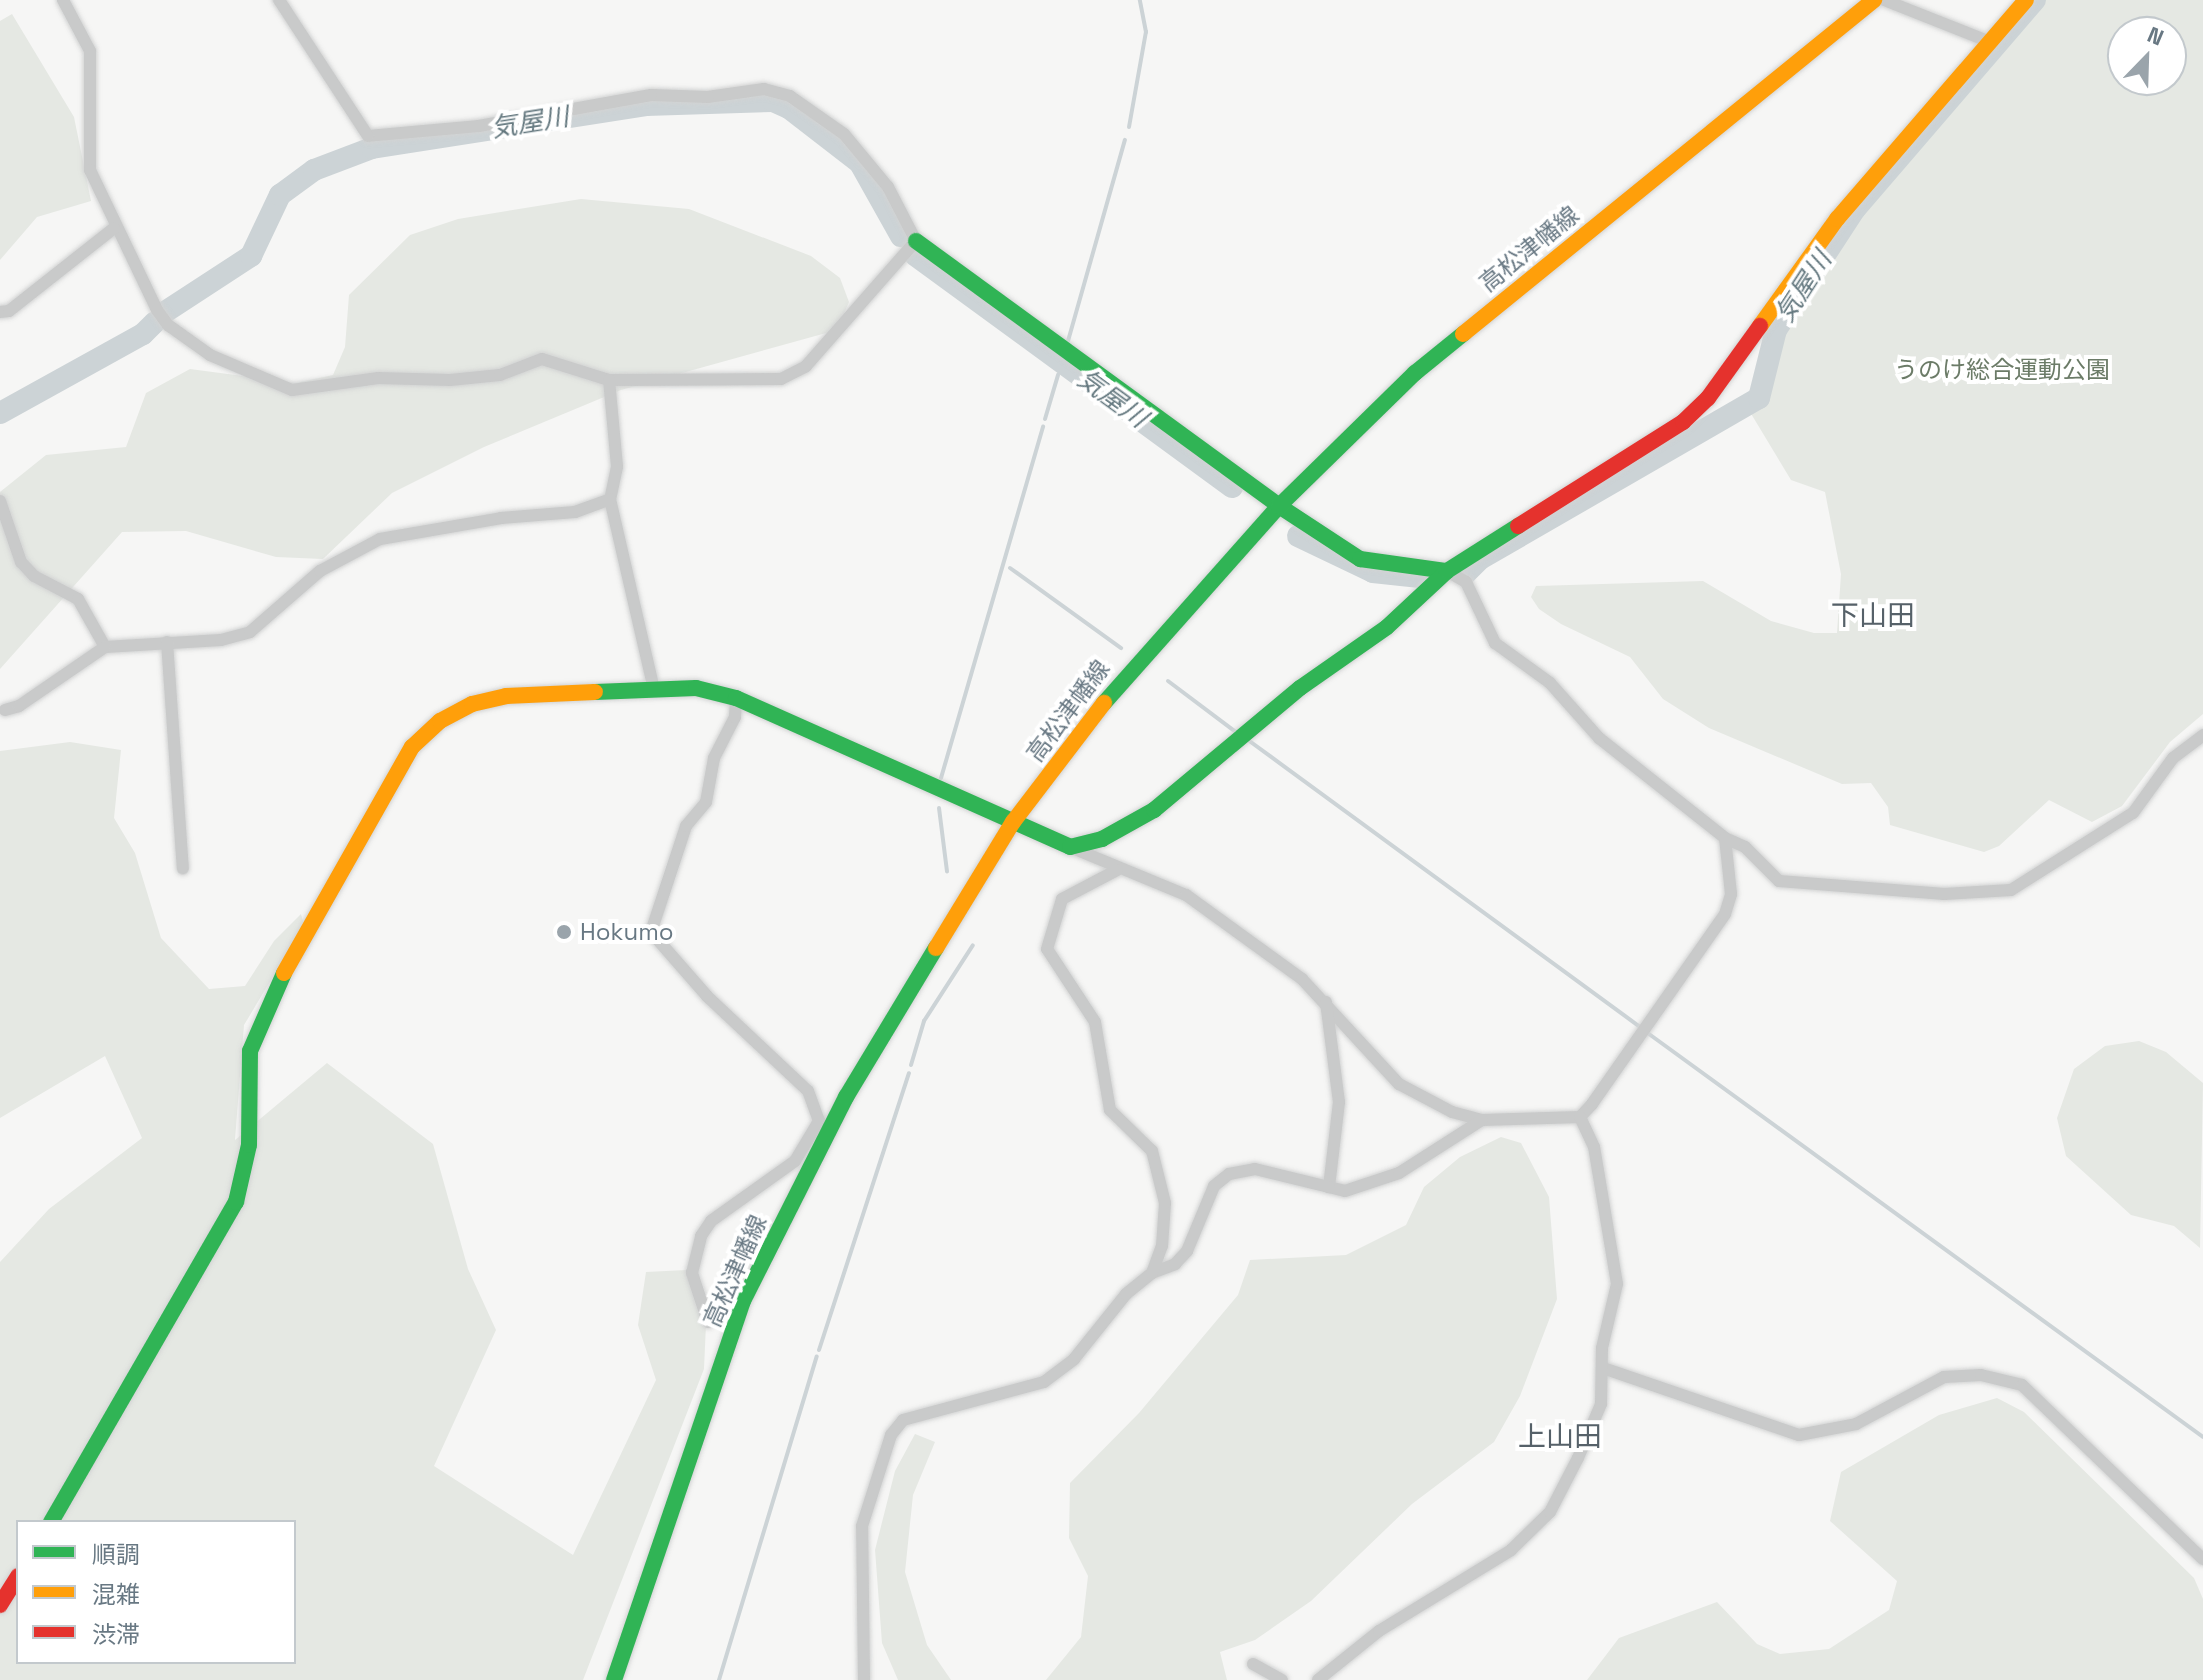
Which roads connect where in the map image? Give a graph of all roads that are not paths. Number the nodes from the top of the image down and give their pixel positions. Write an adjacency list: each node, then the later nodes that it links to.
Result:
1 (63, 0): 6 (street)
2 (279, 0): 7 (street)
3 (2026, 0): 5 (street)
4 (1872, 1): 5 (street); 12 (street, 高松津幡線)
5 (1990, 42): 13 (street)
6 (114, 228): 8 (street); 9 (street)
7 (916, 241): 9 (street); 12 (street)
8 (0, 312)
9 (609, 380): 10 (street)
10 (610, 499): 14 (street); 16 (street)
11 (0, 501): 15 (street)
12 (1279, 506): 13 (street); 20 (street, 高松津幡線)
13 (1447, 571): 21 (street); 22 (street)
14 (167, 642): 15 (street); 23 (street)
15 (105, 647): 18 (street)
16 (654, 689): 17 (street); 34 (street)
17 (736, 698): 20 (street); 28 (street)
18 (5, 710)
19 (2203, 735): 21 (street)
20 (1013, 822): 22 (street); 29 (street, 高松津幡線)
21 (1725, 838): 26 (street)
22 (1070, 847): 24 (street)
23 (183, 868)
24 (1117, 870): 25 (street); 31 (street)
25 (1326, 1002): 27 (street); 30 (street)
26 (1580, 1117): 27 (street); 33 (street)
27 (1482, 1120): 30 (street)
28 (777, 1175): 29 (street); 32 (street)
29 (800, 1187): 39 (street, 高松津幡線)
30 (1329, 1187): 31 (street)
31 (1152, 1273): 40 (street)
32 (708, 1322)
33 (1603, 1368): 35 (street); 42 (street)
34 (52, 1520)
35 (2203, 1559)
36 (16, 1579): 37 (street)
37 (0, 1605)
38 (1253, 1664): 41 (street)
39 (614, 1680)
40 (864, 1680)
41 (1282, 1680)
42 (1318, 1680)

